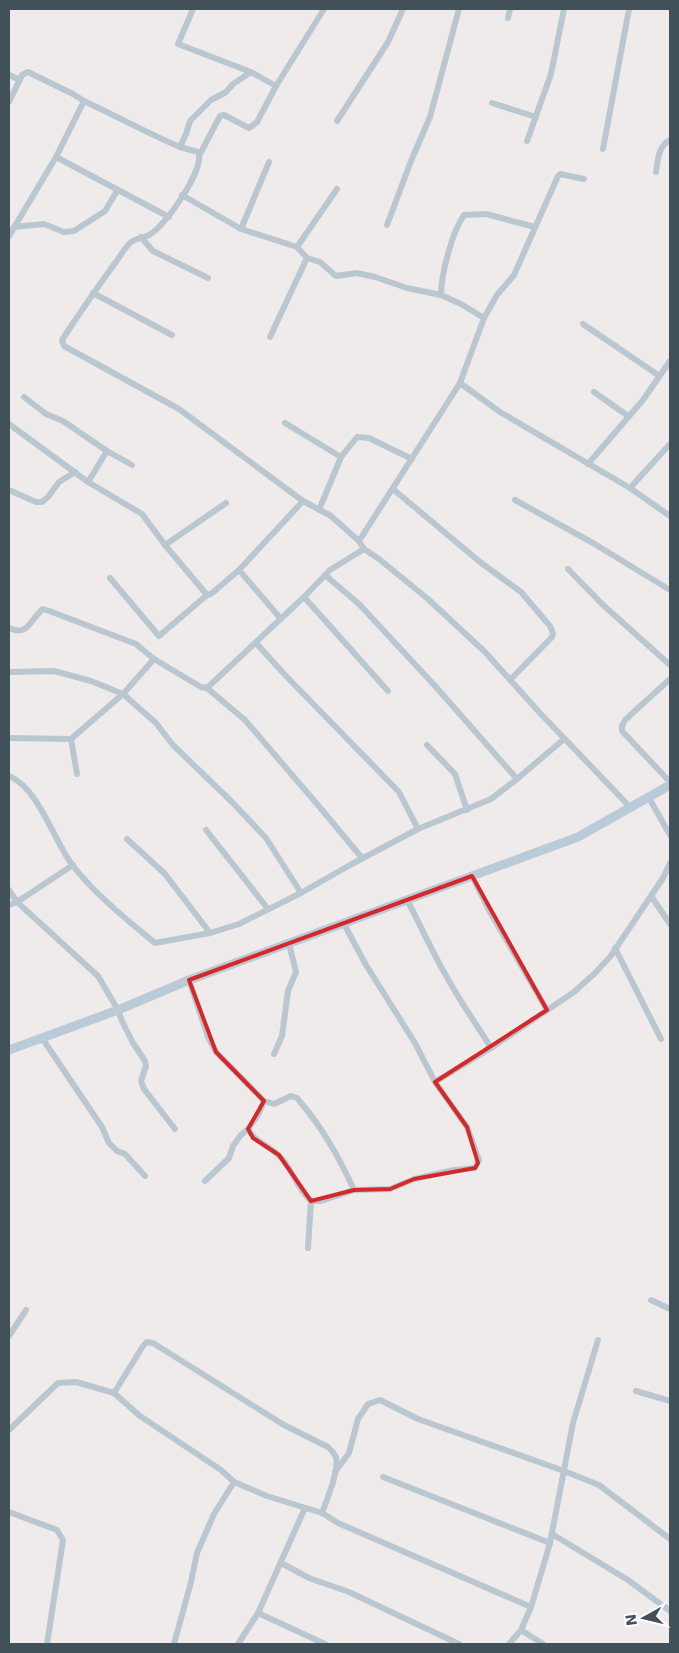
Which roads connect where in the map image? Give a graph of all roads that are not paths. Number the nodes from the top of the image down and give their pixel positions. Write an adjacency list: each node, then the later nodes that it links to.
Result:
1 (193, 9): 9 (street)
2 (324, 9): 12 (street)
3 (403, 9): 17 (street)
4 (459, 9): 31 (street)
5 (510, 9): 8 (street)
6 (564, 9): 16 (street)
7 (629, 9): 21 (street)
8 (508, 18)
9 (251, 72): 12 (street); 20 (street)
10 (9, 75): 11 (street)
11 (20, 80): 13 (street); 14 (street)
12 (276, 86): 22 (street)
13 (84, 101): 20 (street); 23 (street)
14 (9, 102)
15 (492, 103): 16 (street)
16 (536, 117): 19 (street)
17 (337, 121)
18 (670, 140): 25 (street)
19 (527, 141)
20 (180, 146): 22 (street)
21 (603, 149)
22 (200, 154): 29 (street)
23 (56, 157): 28 (street); 32 (street)
24 (269, 162): 34 (street)
25 (656, 172)
26 (584, 179): 33 (street)
27 (336, 189): 37 (street)
28 (117, 190): 30 (street); 32 (street)
29 (182, 195): 30 (street); 34 (street)
30 (169, 218): 36 (street)
31 (387, 226)
32 (14, 227): 35 (street)
33 (535, 227): 41 (street); 42 (street)
34 (241, 229): 37 (street)
35 (9, 236)
36 (141, 237): 39 (street); 40 (street)
37 (297, 247): 38 (street)
38 (307, 258): 41 (street); 45 (street)
39 (208, 278)
40 (93, 293): 44 (street); 66 (street)
41 (441, 295): 42 (street)
42 (484, 318): 48 (street)
43 (583, 324): 47 (street)
44 (172, 335)
45 (270, 337)
46 (670, 361): 47 (street)
47 (658, 376): 51 (street)
48 (460, 383): 57 (street); 58 (street)
49 (594, 392): 51 (street)
50 (24, 397): 55 (street)
51 (628, 416): 58 (street)
52 (286, 423): 56 (street)
53 (9, 424): 60 (street)
54 (670, 444): 62 (street)
55 (107, 451): 59 (street); 61 (street)
56 (341, 458): 57 (street); 68 (street)
57 (412, 458): 63 (street)
58 (588, 464): 62 (street)
59 (132, 465)
60 (75, 472): 61 (street); 64 (street)
61 (88, 482): 71 (street)
62 (630, 488): 69 (street)
63 (393, 489): 70 (street); 87 (street)
64 (9, 490)
65 (515, 500): 77 (street)
66 (304, 501): 68 (street); 74 (street)
67 (226, 502): 71 (street)
68 (319, 510): 70 (street)
69 (670, 516)
70 (359, 541): 72 (street)
71 (165, 546): 78 (street)
72 (364, 549): 75 (street); 87 (street)
73 (568, 569): 84 (street)
74 (239, 570): 78 (street); 80 (street)
75 (325, 575): 79 (street); 97 (street)
76 (110, 578): 78 (street)
77 (670, 590)
78 (207, 595)
79 (304, 598): 80 (street); 89 (street)
80 (281, 619): 82 (street)
81 (9, 628): 83 (street)
82 (256, 643): 88 (street); 102 (street)
83 (154, 659): 88 (street); 90 (street)
84 (670, 665)
85 (9, 672): 90 (street)
86 (670, 679): 98 (street)
87 (510, 680): 93 (street)
88 (207, 688): 106 (street)
89 (388, 691)
90 (122, 694): 92 (street); 111 (street)
91 (9, 738): 92 (street)
92 (72, 739): 95 (street)
93 (564, 739): 97 (street); 100 (street)
94 (427, 745): 101 (street)
95 (78, 774)
96 (9, 776): 108 (street)
97 (518, 779): 101 (street)
98 (670, 784): 99 (street)
99 (649, 798): 100 (street); 104 (street)
100 (631, 808): 109 (street)
101 (467, 810): 102 (street)
102 (418, 829): 106 (street)
103 (206, 830): 116 (street)
104 (670, 835)
105 (127, 839): 119 (street)
106 (362, 858): 111 (street)
107 (670, 863): 112 (street)
108 (73, 865): 114 (street); 119 (street)
109 (472, 876): 113 (street); 124 (street)
110 (9, 890): 114 (street)
111 (301, 893): 116 (street)
112 (651, 896): 118 (street); 121 (street)
113 (407, 900): 117 (street); 127 (street)
114 (17, 902): 115 (street); 123 (street)
115 (9, 905)
116 (268, 909): 119 (street)
117 (344, 924): 120 (street); 130 (street)
118 (670, 924)
119 (210, 933)
120 (289, 944): 122 (street); 129 (street)
121 (615, 948): 124 (street); 126 (street)
122 (189, 980): 123 (street); 131 (street)
123 (118, 1010): 125 (street); 132 (street)
124 (547, 1010): 127 (street)
125 (42, 1038): 128 (street); 134 (street)
126 (661, 1039)
127 (491, 1048): 130 (street)
128 (9, 1050)
129 (274, 1054)
130 (435, 1082): 136 (street)
131 (264, 1101): 133 (street); 136 (street)
132 (175, 1129)
133 (248, 1129): 135 (street); 137 (street)
134 (145, 1176)
135 (204, 1181)
136 (354, 1190): 137 (street)
137 (311, 1201): 138 (street)
138 (308, 1248)
139 (651, 1300): 140 (street)
140 (670, 1309)
141 (26, 1310): 142 (street)
142 (9, 1336)
143 (598, 1340): 148 (street)
144 (636, 1391): 146 (street)
145 (114, 1394): 147 (street); 149 (street); 151 (street)
146 (670, 1401)
147 (9, 1430)
148 (564, 1471): 149 (street); 155 (street); 156 (street)
149 (335, 1472): 154 (street)
150 (382, 1477): 157 (street)
151 (234, 1482): 152 (street); 164 (street)
152 (305, 1508): 154 (street); 158 (street)
153 (9, 1512): 163 (street)
154 (322, 1513): 159 (street)
155 (552, 1534): 157 (street); 160 (street)
156 (670, 1539)
157 (550, 1544): 159 (street)
158 (281, 1563): 161 (street); 167 (street)
159 (531, 1607): 162 (street)
160 (670, 1611)
161 (258, 1613): 165 (street); 166 (street)
162 (521, 1630): 168 (street); 169 (street)
163 (47, 1644)
164 (174, 1644)
165 (238, 1644)
166 (325, 1644)
167 (459, 1644)
168 (509, 1644)
169 (543, 1644)

